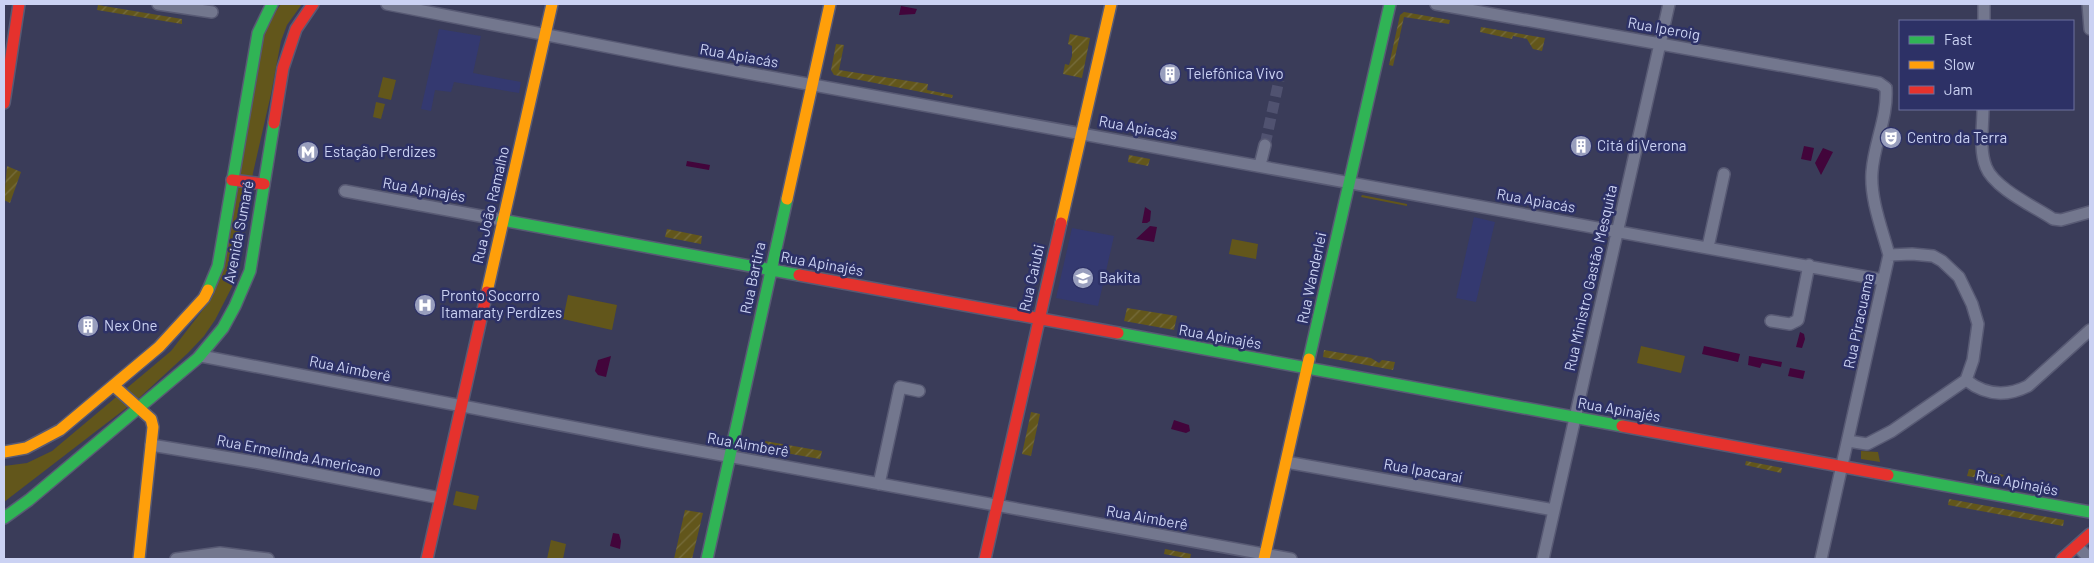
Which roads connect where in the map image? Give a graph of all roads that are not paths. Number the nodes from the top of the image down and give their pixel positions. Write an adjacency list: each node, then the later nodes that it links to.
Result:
1 (19, 4): 21 (street)
2 (158, 4): 14 (street)
3 (313, 4): 29 (street, Avenida Sumaré)
4 (387, 4): 17 (street, Rua Apiacás)
5 (552, 4): 17 (street, Rua João Ramalho)
6 (830, 4): 19 (street, Rua Bartira)
7 (1111, 4): 23 (street, Rua Caiubi)
8 (1390, 4): 28 (street, Rua Wanderlei)
9 (1436, 4): 18 (street, Rua Iperoig)
10 (1669, 4): 18 (street, Rua Ministro Gastão Mesquita)
11 (1984, 4): 15 (street)
12 (2088, 4): 16 (street)
13 (269, 7): 27 (street, Avenida Sumaré)
14 (212, 12)
15 (1984, 20)
16 (2090, 29)
17 (545, 33): 19 (street, Rua Apiacás); 32 (street, Rua João Ramalho)
18 (1660, 43): 20 (street, Rua Iperoig); 33 (street, Rua Ministro Gastão Mesquita)
19 (811, 84): 23 (street, Rua Apiacás); 37 (street, Rua Bartira)
20 (1886, 88): 35 (street, Rua Piracuama)
21 (4, 103)
22 (1983, 110): 31 (street)
23 (1080, 132): 25 (street, Rua Apiacás); 39 (street, Rua Caiubi)
24 (1265, 145): 25 (street)
25 (1260, 165): 28 (street, Rua Apiacás)
26 (1724, 174): 34 (street)
27 (232, 180): 29 (street); 45 (street, Avenida Sumaré)
28 (1349, 182): 33 (street, Rua Apiacás); 43 (street, Rua Wanderlei)
29 (264, 184): 42 (street, Avenida Sumaré)
30 (345, 191): 32 (street, Rua Apinajés)
31 (2090, 212)
32 (502, 220): 37 (street, Rua Apinajés); 47 (street, Rua João Ramalho)
33 (1617, 232): 34 (street, Rua Apiacás); 49 (street, Rua Ministro Gastão Mesquita)
34 (1708, 247): 36 (street, Rua Apiacás)
35 (1889, 255): 38 (street, Rua Piracuama); 44 (street)
36 (1809, 265): 38 (street, Rua Apiacás); 40 (street)
37 (770, 270): 39 (street, Rua Apinajés); 53 (street, Rua Bartira)
38 (1883, 280): 50 (street, Rua Piracuama)
39 (1038, 319): 43 (street, Rua Apinajés); 58 (street, Rua Caiubi)
40 (1771, 321)
41 (2090, 330): 44 (street)
42 (201, 356): 47 (street, Rua Aimberê); 48 (street, Avenida Sumaré)
43 (1308, 368): 49 (street, Rua Apinajés); 54 (street, Rua Wanderlei)
44 (1966, 380): 50 (street)
45 (114, 386): 48 (street); 52 (street, Avenida Sumaré)
46 (919, 391): 56 (street)
47 (461, 406): 53 (street, Rua Aimberê); 57 (street, Rua João Ramalho)
48 (138, 407): 51 (street); 61 (street, Avenida Sumaré)
49 (1575, 417): 55 (street, Rua Apinajés); 59 (street, Rua Ministro Gastão Mesquita)
50 (1848, 441): 55 (street, Rua Piracuama)
51 (151, 445): 57 (street, Rua Ermelinda Americano); 64 (street)
52 (4, 452)
53 (729, 456): 56 (street, Rua Aimberê); 70 (street, Rua Bartira)
54 (1286, 462): 59 (street, Rua Ipacaraí); 65 (street, Rua Wanderlei)
55 (1842, 466): 60 (street, Rua Apinajés); 74 (street, Rua Piracuama)
56 (879, 484): 58 (street, Rua Aimberê)
57 (440, 498): 69 (street, Rua João Ramalho)
58 (996, 506): 65 (street, Rua Aimberê); 71 (street, Rua Caiubi)
59 (1554, 510): 73 (street, Rua Ministro Gastão Mesquita)
60 (2090, 512)
61 (4, 518)
62 (2090, 534): 63 (street)
63 (2077, 546): 75 (street); 76 (street)
64 (140, 554): 66 (street)
65 (1264, 557): 72 (street, Rua Aimberê)
66 (149, 559)
67 (176, 559): 68 (street)
68 (268, 559)
69 (427, 559)
70 (706, 559)
71 (984, 559)
72 (1290, 559)
73 (1543, 559)
74 (1822, 559)
75 (2062, 559)
76 (2090, 559)

